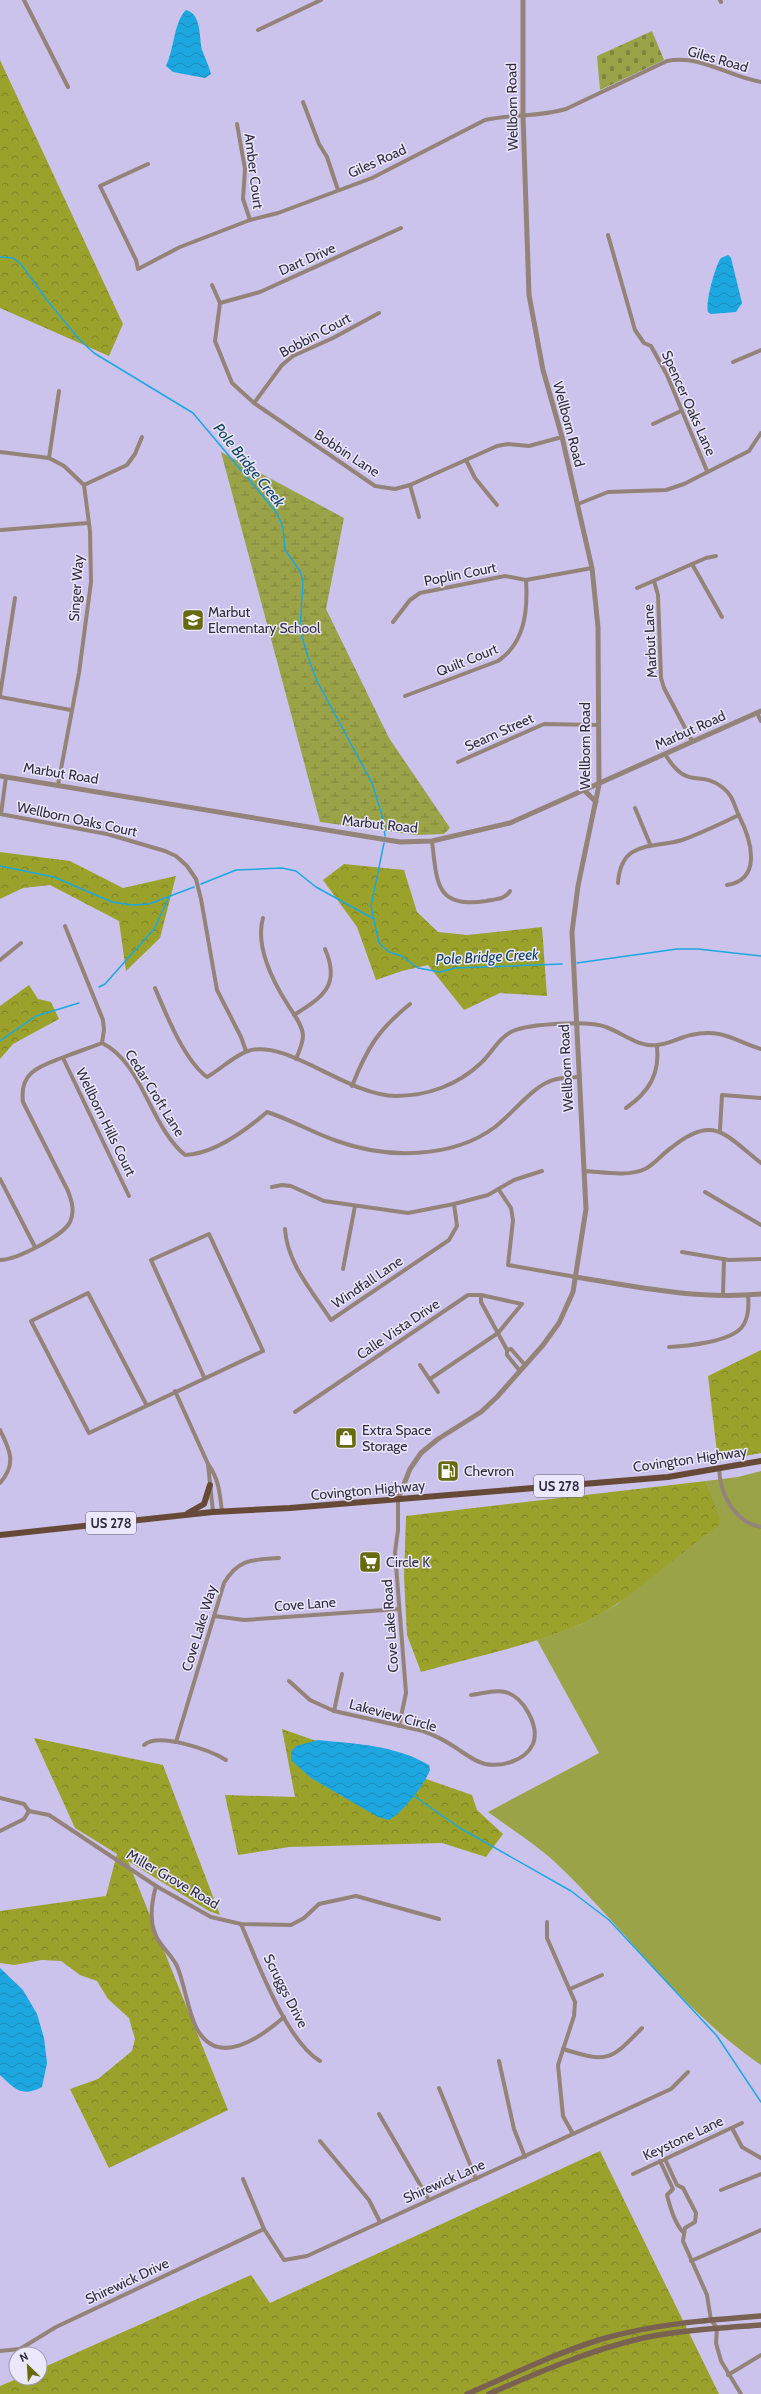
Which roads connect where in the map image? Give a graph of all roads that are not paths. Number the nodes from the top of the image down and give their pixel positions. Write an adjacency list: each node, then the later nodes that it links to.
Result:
1 (24, 0): 6 (street)
2 (320, 0): 4 (street)
3 (523, 0): 8 (street, Wellborn Road)
4 (258, 30)
5 (761, 82): 8 (street, Giles Road)
6 (68, 87)
7 (303, 102): 11 (street)
8 (523, 116): 11 (street, Giles Road); 26 (street, Wellborn Road)
9 (237, 124): 12 (street, Amber Court)
10 (148, 164): 12 (street, Giles Road)
11 (338, 190): 12 (street, Giles Road)
12 (250, 220)
13 (401, 228): 16 (street, Dart Drive)
14 (608, 235): 22 (street, Spencer Oaks Lane)
15 (212, 285): 16 (street)
16 (220, 303): 21 (street, Bobbin Lane)
17 (379, 313): 21 (street, Bobbin Court)
18 (761, 350): 19 (street)
19 (733, 362)
20 (59, 391): 28 (street)
21 (254, 403): 32 (street, Bobbin Lane)
22 (681, 411): 23 (street); 30 (street, Spencer Oaks Lane)
23 (653, 424)
24 (761, 433): 30 (street)
25 (142, 437): 31 (street)
26 (562, 437): 29 (street, Bobbin Lane); 33 (street, Wellborn Road)
27 (0, 452): 28 (street)
28 (49, 458): 31 (street)
29 (466, 460): 32 (street, Bobbin Lane); 34 (street)
30 (707, 471): 33 (street)
31 (84, 484): 36 (street, Singer Way)
32 (410, 485): 35 (street)
33 (578, 504): 40 (street, Wellborn Road)
34 (497, 505)
35 (419, 517)
36 (88, 522): 37 (street); 49 (street, Singer Way)
37 (2, 530)
38 (716, 556): 39 (street)
39 (692, 564): 42 (street); 45 (street)
40 (592, 568): 41 (street, Poplin Court); 52 (street, Wellborn Road)
41 (526, 580): 46 (street, Poplin Court); 48 (street, Quilt Court)
42 (654, 581): 43 (street); 53 (street, Marbut Lane)
43 (637, 588)
44 (15, 598): 47 (street)
45 (722, 617)
46 (393, 622)
47 (0, 696): 49 (street)
48 (405, 696)
49 (72, 710): 58 (street, Singer Way)
50 (759, 712): 51 (street); 53 (street, Marbut Road)
51 (761, 722)
52 (598, 725): 55 (street, Seam Street); 59 (street, Wellborn Road)
53 (692, 741): 54 (street, Marbut Road)
54 (665, 754): 59 (street, Marbut Road); 64 (street)
55 (458, 762)
56 (0, 776): 57 (street, Marbut Road)
57 (6, 777): 58 (street, Marbut Road); 63 (street)
58 (58, 785): 65 (street, Marbut Road)
59 (599, 785): 60 (street, Marbut Road); 61 (street, Wellborn Road)
60 (585, 791): 61 (street); 65 (street, Marbut Road)
61 (596, 802): 80 (street, Wellborn Road)
62 (635, 808): 66 (street)
63 (0, 814): 84 (street, Wellborn Oaks Court)
64 (739, 815): 66 (street); 67 (street)
65 (432, 840): 71 (street)
66 (650, 844): 69 (street)
67 (757, 859)
68 (752, 875): 70 (street)
69 (618, 882)
70 (727, 886)
71 (510, 891)
72 (263, 918): 79 (street)
73 (65, 926): 81 (street)
74 (21, 943): 76 (street)
75 (325, 949): 79 (street)
76 (0, 960)
77 (155, 988): 84 (street)
78 (410, 1004): 88 (street)
79 (294, 1015): 86 (street)
80 (576, 1023): 82 (street); 87 (street, Wellborn Road); 88 (street)
81 (102, 1043): 85 (street); 87 (street, Cedar Croft Lane)
82 (657, 1046): 83 (street); 90 (street)
83 (761, 1049)
84 (246, 1051): 86 (street)
85 (63, 1058): 99 (street, Wellborn Hills Court); 104 (street)
86 (296, 1059): 88 (street)
87 (578, 1077): 94 (street, Wellborn Road)
88 (352, 1086)
89 (761, 1098): 91 (street)
90 (626, 1108)
91 (720, 1130): 92 (street); 94 (street)
92 (761, 1163)
93 (542, 1171): 97 (street)
94 (585, 1172): 110 (street, Wellborn Road)
95 (0, 1180): 104 (street)
96 (272, 1187): 101 (street)
97 (499, 1190): 100 (street); 110 (street)
98 (705, 1192): 102 (street)
99 (129, 1196)
100 (454, 1204): 101 (street); 103 (street, Windfall Lane)
101 (355, 1206): 109 (street)
102 (761, 1225)
103 (285, 1228)
104 (35, 1247): 108 (street)
105 (682, 1252): 107 (street)
106 (761, 1258): 107 (street)
107 (724, 1259): 113 (street)
108 (0, 1260)
109 (343, 1268)
110 (576, 1277): 113 (street); 119 (street, Wellborn Road)
111 (481, 1294): 115 (street); 115 (street, Calle Vista Drive); 126 (street, Calle Vista Drive)
112 (761, 1294): 114 (street)
113 (723, 1295): 114 (street)
114 (748, 1295): 116 (street)
115 (498, 1332): 117 (street); 122 (street)
116 (669, 1347)
117 (507, 1350): 119 (street); 120 (street)
118 (420, 1365): 122 (street)
119 (525, 1365): 120 (street, Wellborn Road)
120 (520, 1371): 133 (street, Wellborn Road)
121 (204, 1377): 121 (street); 123 (street)
122 (430, 1379): 124 (street)
123 (175, 1390): 125 (street); 129 (street)
124 (438, 1392)
125 (146, 1404): 125 (street)
126 (295, 1412)
127 (0, 1430): 131 (street)
128 (761, 1461): 130 (main road, Covington Highway / US 278)
129 (208, 1464): 132 (street); 135 (street)
130 (720, 1468): 133 (main road, Covington Highway / US 278); 137 (street)
131 (0, 1483)
132 (210, 1485): 134 (street); 136 (main road)
133 (398, 1499): 135 (main road, Covington Highway / US 278); 140 (street, Cove Lake Road)
134 (213, 1512): 135 (main road, Covington Highway / US 278); 136 (main road, Covington Highway / US 278)
135 (222, 1512)
136 (184, 1515): 138 (main road, Covington Highway / US 278)
137 (761, 1527)
138 (0, 1535)
139 (279, 1558): 141 (street, Cove Lake Way)
140 (399, 1609): 141 (street, Cove Lane); 146 (street, Cove Lake Road)
141 (214, 1616): 147 (street, Cove Lake Way)
142 (342, 1674): 145 (street)
143 (289, 1681): 145 (street, Lakeview Circle)
144 (471, 1695): 146 (street, Lakeview Circle)
145 (334, 1711): 146 (street, Lakeview Circle)
146 (399, 1726)
147 (176, 1742): 148 (street); 149 (street)
148 (144, 1745)
149 (226, 1760)
150 (0, 1798): 151 (street, Miller Grove Road)
151 (29, 1810): 152 (street); 153 (street, Miller Grove Road)
152 (0, 1831)
153 (156, 1886): 156 (street, Miller Grove Road); 159 (street)
154 (439, 1919): 156 (street, Miller Grove Road)
155 (547, 1922): 158 (street)
156 (241, 1924): 159 (street, Scruggs Drive)
157 (602, 1975): 158 (street)
158 (570, 1989): 161 (street)
159 (284, 2017): 162 (street, Scruggs Drive)
160 (642, 2028): 161 (street)
161 (563, 2049): 169 (street)
162 (320, 2061)
163 (499, 2061): 171 (street)
164 (688, 2072): 169 (street, Shirewick Lane)
165 (439, 2088): 178 (street)
166 (380, 2114): 180 (street)
167 (742, 2123): 168 (street, Keystone Lane)
168 (732, 2128): 172 (street); 173 (street, Keystone Lane)
169 (573, 2134): 171 (street, Shirewick Lane)
170 (320, 2141): 181 (street)
171 (525, 2156): 178 (street, Shirewick Lane)
172 (761, 2158)
173 (665, 2159): 174 (street, Keystone Lane); 184 (street)
174 (660, 2161): 175 (street, Keystone Lane); 184 (street)
175 (633, 2174)
176 (761, 2174): 179 (street)
177 (242, 2179): 182 (street, Shirewick Lane)
178 (476, 2179): 180 (street, Shirewick Lane)
179 (721, 2190)
180 (429, 2200): 181 (street, Shirewick Lane)
181 (380, 2222): 182 (street, Shirewick Lane)
182 (264, 2229): 191 (street, Shirewick Drive)
183 (761, 2230): 185 (street)
184 (683, 2232): 185 (street)
185 (692, 2261): 187 (street)
186 (761, 2316): 187 (main road)
187 (711, 2320): 189 (street); 190 (main road)
188 (761, 2325): 189 (main road)
189 (716, 2328): 192 (main road); 194 (street)
190 (588, 2344): 192 (street); 195 (main road)
191 (0, 2351)
192 (592, 2352): 196 (main road)
193 (761, 2355): 194 (street)
194 (728, 2375): 197 (street)
195 (467, 2394)
196 (489, 2394)
197 (741, 2394)

